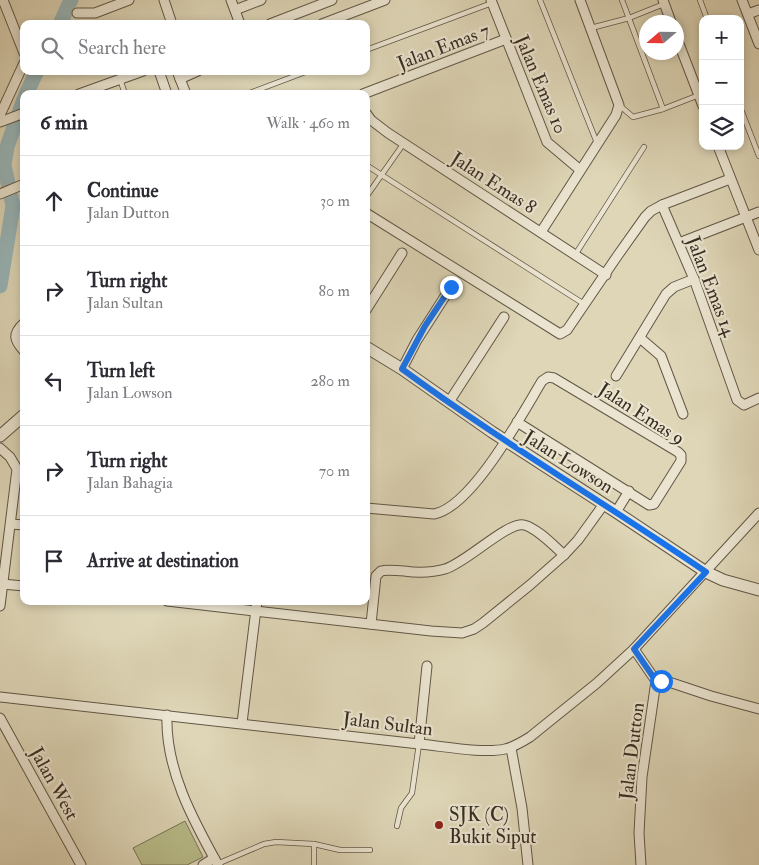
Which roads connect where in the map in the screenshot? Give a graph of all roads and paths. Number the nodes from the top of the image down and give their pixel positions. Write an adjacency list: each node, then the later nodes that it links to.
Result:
1 (3, 0): 28 (street)
2 (129, 0): 17 (street)
3 (164, 0): 22 (street)
4 (231, 0): 15 (street)
5 (261, 0): 15 (street)
6 (332, 0): 24 (street)
7 (385, 0): 25 (street)
8 (540, 0): 53 (lane)
9 (580, 0): 26 (street)
10 (622, 0): 21 (lane)
11 (700, 0): 20 (lane)
12 (742, 0): 18 (street)
13 (491, 2): 27 (street, Jalan Emas 10); 30 (lane)
14 (664, 2): 19 (street); 21 (lane)
15 (235, 10): 23 (street)
16 (759, 10): 18 (street)
17 (77, 13)
18 (748, 14): 29 (street)
19 (669, 15)
20 (706, 15)
21 (629, 18): 26 (lane); 47 (lane)
22 (171, 20)
23 (239, 20)
24 (280, 20)
25 (332, 20)
26 (591, 28): 45 (street)
27 (506, 39): 43 (street, Jalan Emas 7); 58 (street, Jalan Emas 10)
28 (20, 43)
29 (759, 44)
30 (370, 48)
31 (684, 57): 44 (street)
32 (20, 73): 51 (street)
33 (132, 75): 37 (street)
34 (160, 75): 40 (street)
35 (178, 75): 41 (street)
36 (297, 75): 42 (lane)
37 (120, 79): 38 (street); 39 (lane)
38 (91, 90)
39 (124, 90)
40 (166, 90)
41 (184, 90)
42 (258, 90)
43 (370, 91)
44 (698, 95): 46 (street); 47 (lane)
45 (619, 105): 47 (lane); 53 (street)
46 (703, 105)
47 (663, 108)
48 (20, 114): 51 (street)
49 (370, 117): 52 (street, Jalan Emas 8)
50 (744, 117): 56 (lane)
51 (2, 119)
52 (404, 143): 59 (lane); 68 (street, Jalan Emas 8)
53 (597, 143): 58 (street)
54 (644, 147): 72 (lane)
55 (719, 150): 60 (street)
56 (759, 156)
57 (370, 168): 59 (lane)
58 (579, 170): 68 (street)
59 (382, 175): 62 (lane); 77 (lane)
60 (730, 180): 64 (street); 67 (street)
61 (20, 186): 63 (street)
62 (370, 192)
63 (1, 193)
64 (662, 205): 69 (street, Jalan Emas 14); 73 (street)
65 (759, 212): 67 (street)
66 (370, 215): 77 (street)
67 (745, 217): 69 (street); 70 (street)
68 (541, 232): 72 (street, Jalan Emas 8)
69 (679, 243): 74 (street, Jalan Emas 14)
70 (759, 250)
71 (402, 253): 76 (street)
72 (576, 255): 73 (street, Jalan Emas 8)
73 (606, 275): 77 (street)
74 (694, 278): 80 (street); 85 (street, Jalan Emas 14)
75 (451, 287): 83 (street)
76 (370, 304)
77 (585, 305)
78 (504, 317): 86 (street)
79 (20, 327): 81 (street)
80 (640, 338): 84 (street); 87 (street)
81 (20, 346)
82 (370, 349): 83 (street, Jalan Lowson)
83 (402, 369): 86 (street, Jalan Lowson)
84 (616, 376)
85 (759, 398)
86 (449, 402): 91 (street, Jalan Lowson)
87 (683, 414)
88 (20, 418): 90 (street)
89 (517, 422): 91 (street, Jalan Emas 9); 94 (street, Jalan Emas 9); 94 (street, Jalan Emas 9)
90 (0, 436)
91 (505, 441): 95 (street, Jalan Lowson); 96 (street, Jalan Emas 9)
92 (0, 448): 93 (street)
93 (20, 470): 99 (street)
94 (628, 491): 97 (street)
95 (604, 504): 97 (street, Jalan Lowson); 101 (street)
96 (370, 508)
97 (616, 512): 102 (street, Jalan Lowson)
98 (759, 513): 102 (street, Jalan Sultan)
99 (11, 524): 100 (street); 103 (street)
100 (20, 525)
101 (564, 555): 109 (street); 109 (street)
102 (706, 572): 105 (street, Jalan Lowson); 110 (street, Jalan Sultan)
103 (2, 584): 104 (street); 107 (street)
104 (20, 586)
105 (759, 590)
106 (239, 605): 108 (street)
107 (0, 606)
108 (257, 606): 109 (street); 117 (street)
109 (371, 624)
110 (634, 649): 112 (street, Jalan Dutton); 119 (street, Jalan Sultan)
111 (427, 666): 118 (street)
112 (656, 681): 114 (street); 128 (street, Jalan Dutton)
113 (0, 698): 115 (street, Jalan Sultan)
114 (759, 708)
115 (167, 715): 117 (street, Jalan Sultan); 123 (street)
116 (0, 718): 124 (street, Jalan West)
117 (242, 723): 118 (street, Jalan Sultan)
118 (419, 744): 119 (street, Jalan Sultan); 120 (lane)
119 (512, 748): 127 (street)
120 (397, 826)
121 (314, 844): 122 (lane); 123 (lane); 126 (lane)
122 (370, 850)
123 (216, 862): 125 (street)
124 (81, 865)
125 (203, 865)
126 (314, 865)
127 (528, 865)
128 (641, 865)

